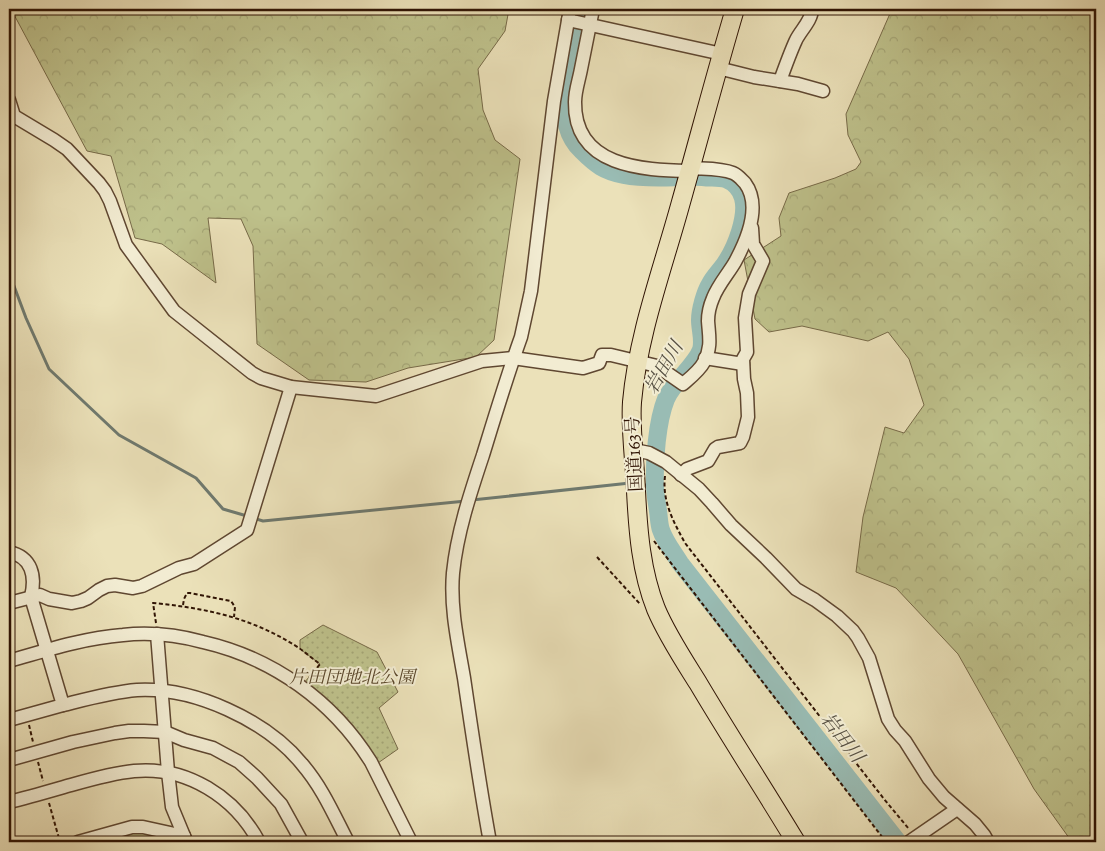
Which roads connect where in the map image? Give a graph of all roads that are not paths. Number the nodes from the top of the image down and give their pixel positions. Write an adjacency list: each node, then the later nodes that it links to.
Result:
1 (593, 9): 5 (street)
2 (735, 9): 6 (highway, 国道163号)
3 (812, 9): 7 (street)
4 (569, 16): 5 (street); 12 (street)
5 (589, 24): 6 (street); 10 (street)
6 (720, 61): 7 (street); 10 (highway, 国道163号)
7 (780, 81): 8 (street)
8 (823, 91)
9 (9, 100): 16 (street)
10 (689, 174): 11 (street); 14 (highway, 国道163号)
11 (751, 221): 13 (street); 15 (street)
12 (514, 358): 14 (street); 16 (street); 41 (street)
13 (705, 358): 14 (street); 15 (street)
14 (637, 362): 17 (highway, 国道163号)
15 (743, 364): 18 (street)
16 (291, 387): 20 (street)
17 (641, 452): 18 (street); 42 (highway, 国道163号)
18 (681, 475): 32 (street)
19 (9, 552): 20 (street)
20 (31, 597): 21 (street); 23 (street)
21 (9, 602)
22 (157, 634): 23 (street); 25 (street); 40 (street)
23 (47, 650): 24 (street); 26 (street)
24 (9, 661)
25 (161, 691): 26 (street); 28 (street); 39 (street)
26 (63, 705): 27 (street)
27 (9, 720)
28 (165, 732): 29 (street); 30 (street); 38 (street)
29 (9, 760)
30 (168, 772): 31 (street); 34 (street); 37 (street)
31 (9, 802)
32 (957, 809): 35 (street); 43 (street)
33 (112, 838): 34 (street); 36 (street)
34 (186, 839)
35 (913, 839)
36 (78, 842)
37 (259, 842)
38 (302, 842)
39 (348, 842)
40 (412, 842)
41 (490, 842)
42 (796, 842)
43 (988, 842)

